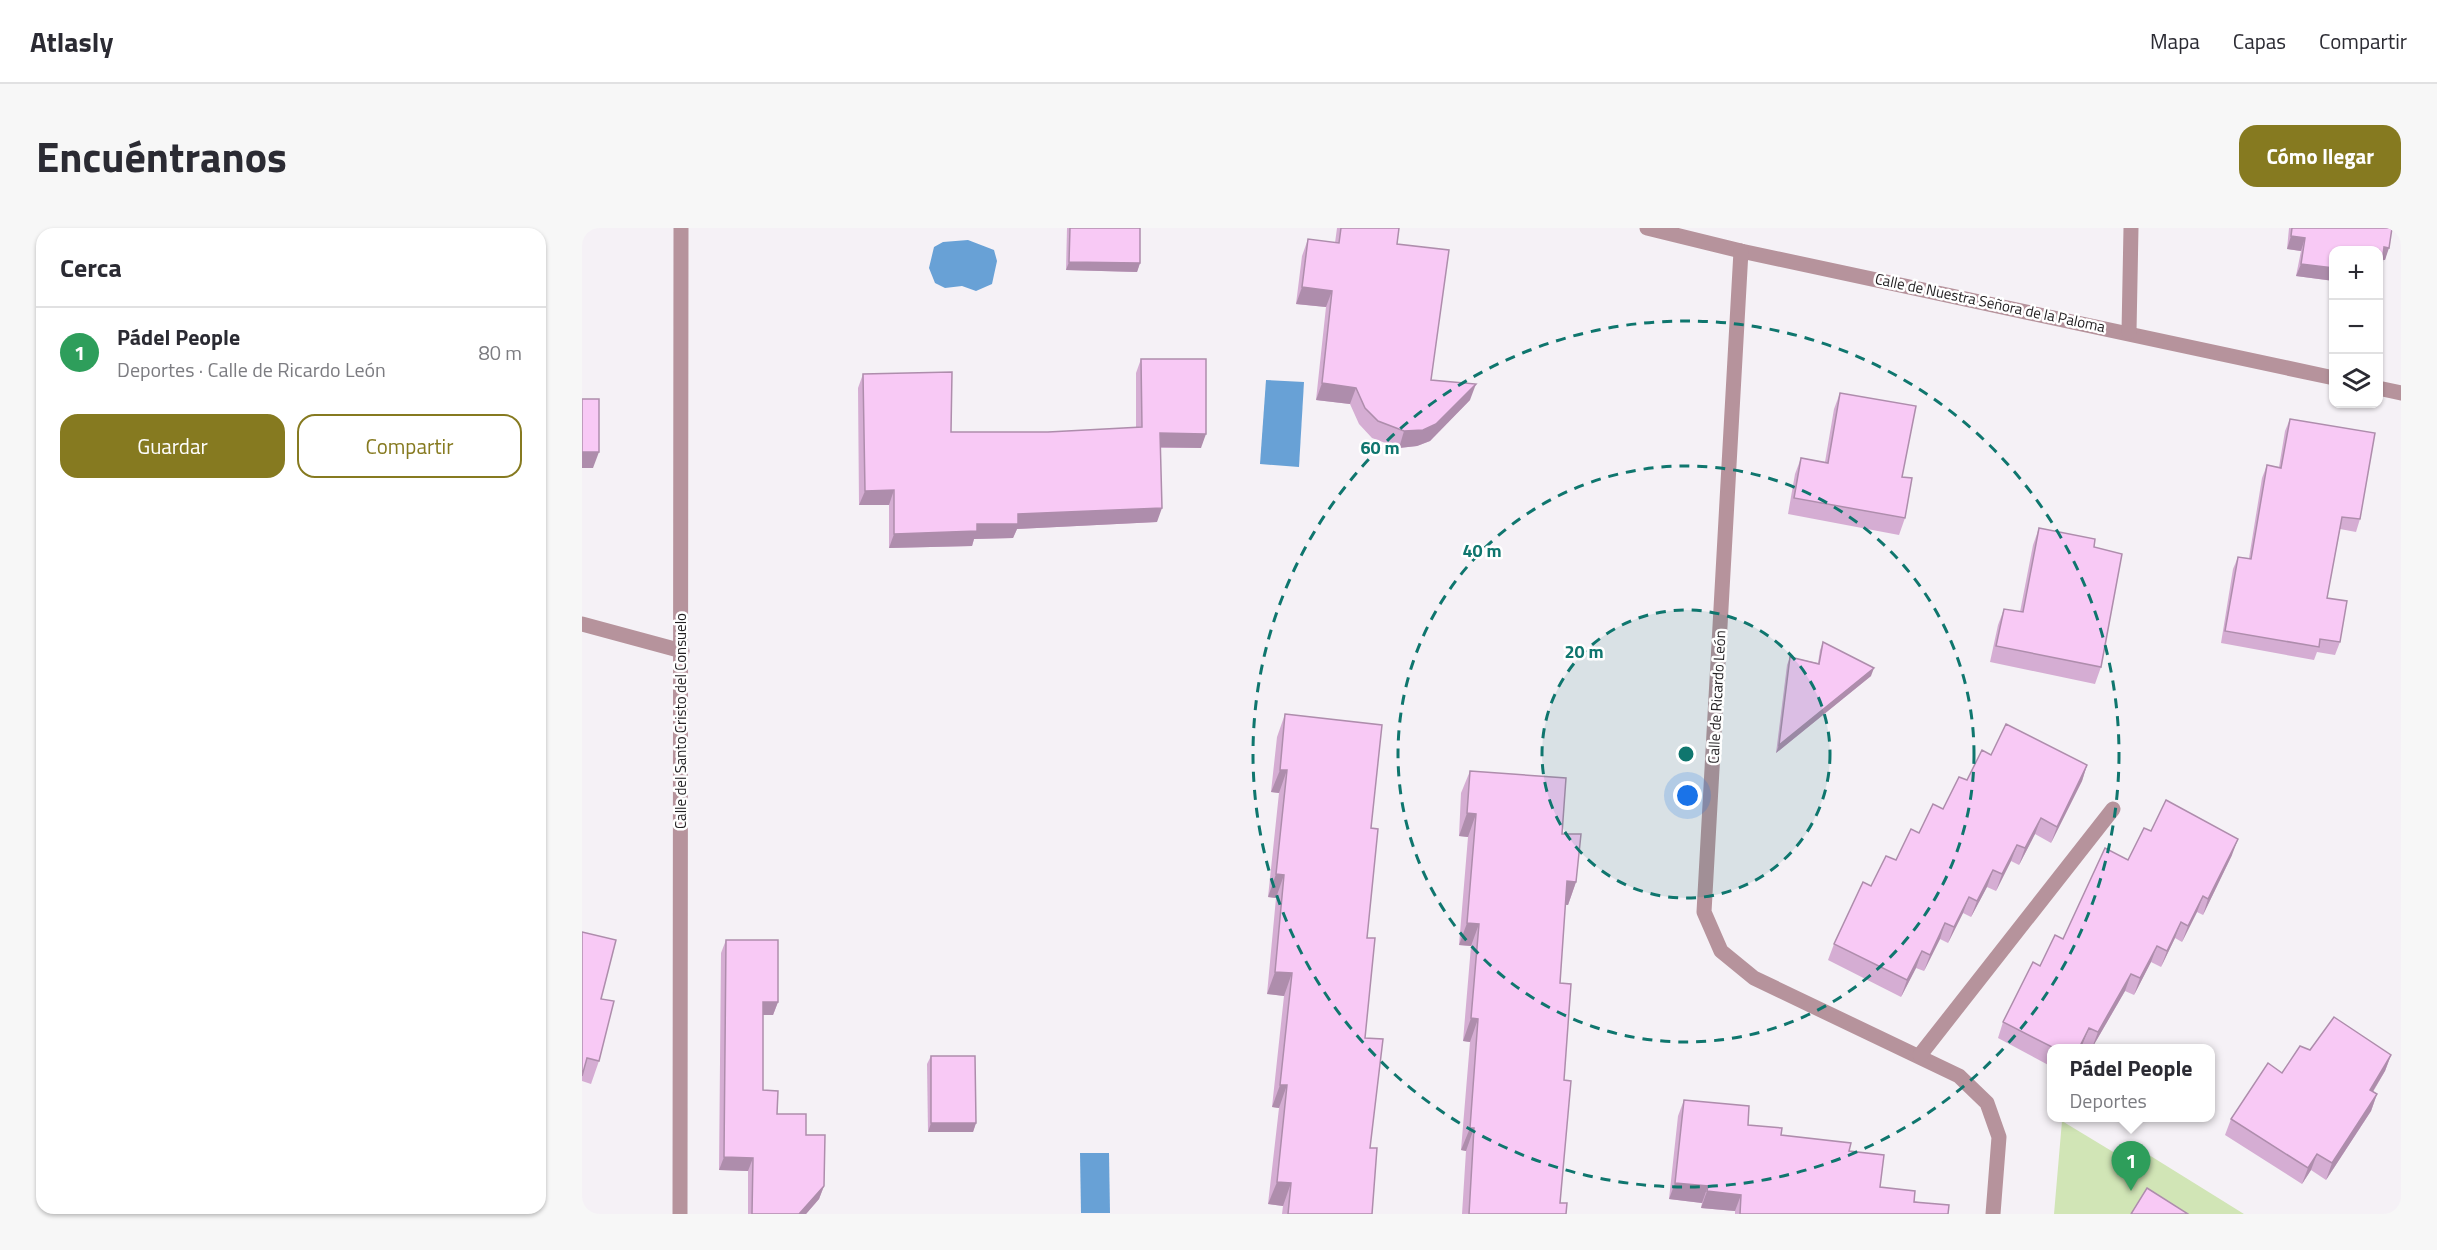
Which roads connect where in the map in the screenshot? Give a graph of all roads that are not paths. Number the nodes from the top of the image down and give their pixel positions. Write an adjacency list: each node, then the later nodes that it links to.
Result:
1 (681, 228): 10 (street, Calle del Santo Cristo del Consuelo)
2 (1647, 228): 4 (street, Calle de Nuestra Señora de la Paloma)
3 (2131, 228): 5 (street)
4 (1742, 251): 5 (street, Calle de Nuestra Señora de la Paloma); 12 (street, Calle de Ricardo León)
5 (2129, 332): 6 (street, Calle de Nuestra Señora de la Paloma)
6 (2329, 377)
7 (2383, 389): 8 (street)
8 (2401, 393)
9 (582, 624): 10 (street)
10 (682, 651): 13 (street, Calle del Santo Cristo del Consuelo)
11 (2113, 809): 12 (street)
12 (1920, 1055): 14 (street, Calle de Ricardo León)
13 (680, 1214)
14 (1993, 1214)

